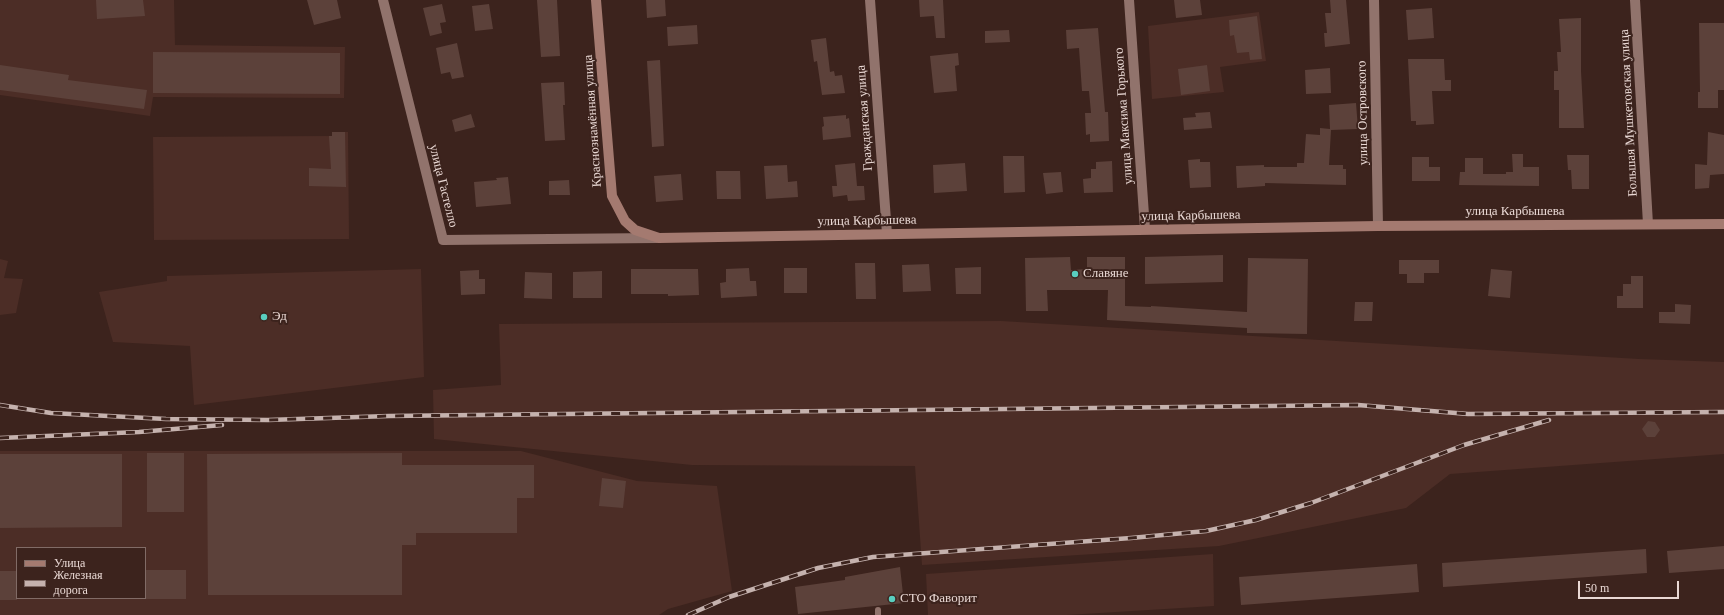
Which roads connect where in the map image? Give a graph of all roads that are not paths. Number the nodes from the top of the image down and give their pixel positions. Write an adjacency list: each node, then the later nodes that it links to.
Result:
1 (383, 0): 12 (street, улица Гастелло)
2 (596, 0): 12 (main road, Краснознамённая улица)
3 (870, 0): 11 (street, Гражданская улица)
4 (1129, 0): 10 (street, улица Максима Горького)
5 (1374, 0): 9 (street, улица Островского)
6 (1636, 0): 7 (street, Большая Мушкетовская улица)
7 (1648, 224): 8 (main road, улица Карбышева); 9 (main road, улица Карбышева)
8 (1724, 224)
9 (1378, 226): 10 (main road, улица Карбышева)
10 (1145, 230): 11 (main road, улица Карбышева)
11 (887, 234): 12 (main road, улица Карбышева)
12 (659, 238)

